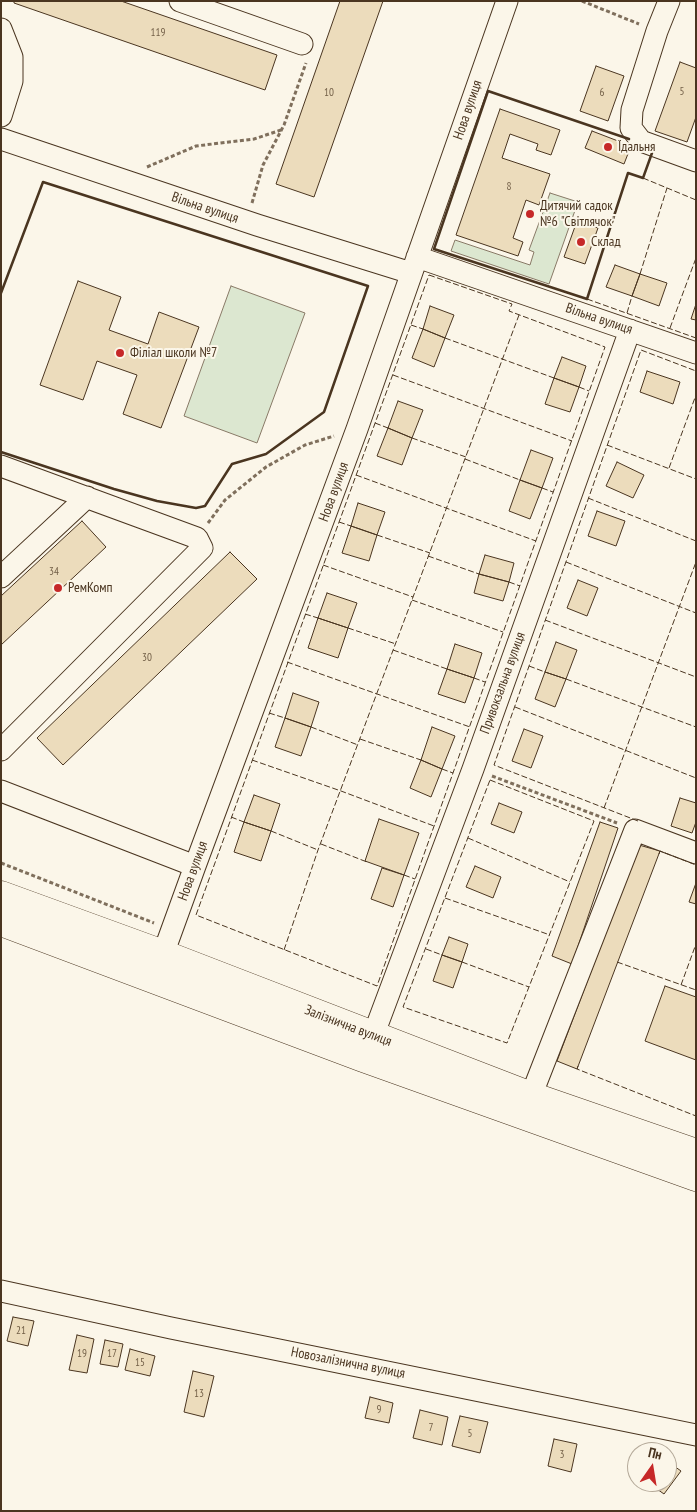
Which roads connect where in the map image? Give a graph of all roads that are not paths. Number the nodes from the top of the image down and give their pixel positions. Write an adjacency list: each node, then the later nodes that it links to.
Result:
1 (180, 1): 5 (street)
2 (507, 1): 9 (street, Нова вулиця)
3 (669, 1): 8 (street)
4 (4, 40): 6 (street)
5 (302, 44)
6 (1, 116)
7 (1, 139): 9 (street, Вільна вулиця)
8 (696, 161)
9 (414, 265): 10 (street, Вільна вулиця); 18 (street, Нова вулиця)
10 (630, 330): 11 (street, Вільна вулиця); 23 (street, Привокзальна вулиця)
11 (696, 353)
12 (1, 466): 13 (street)
13 (87, 497): 14 (street); 15 (street)
14 (1, 577)
15 (1, 750)
16 (1, 791): 18 (street)
17 (696, 853): 24 (street)
18 (194, 866): 21 (street, Нова вулиця)
19 (1, 894): 21 (main road, Залізнична вулиця)
20 (1, 922): 22 (main road, Залізнична вулиця)
21 (167, 942): 22 (street, Нова вулиця); 23 (main road, Залізнична вулиця)
22 (154, 980): 26 (main road, Залізнична вулиця)
23 (373, 1036): 24 (main road, Залізнична вулиця)
24 (531, 1096): 25 (main road, Залізнична вулиця)
25 (696, 1153)
26 (696, 1177)
27 (1, 1291): 28 (street, Новозалізнична вулиця)
28 (696, 1435)

